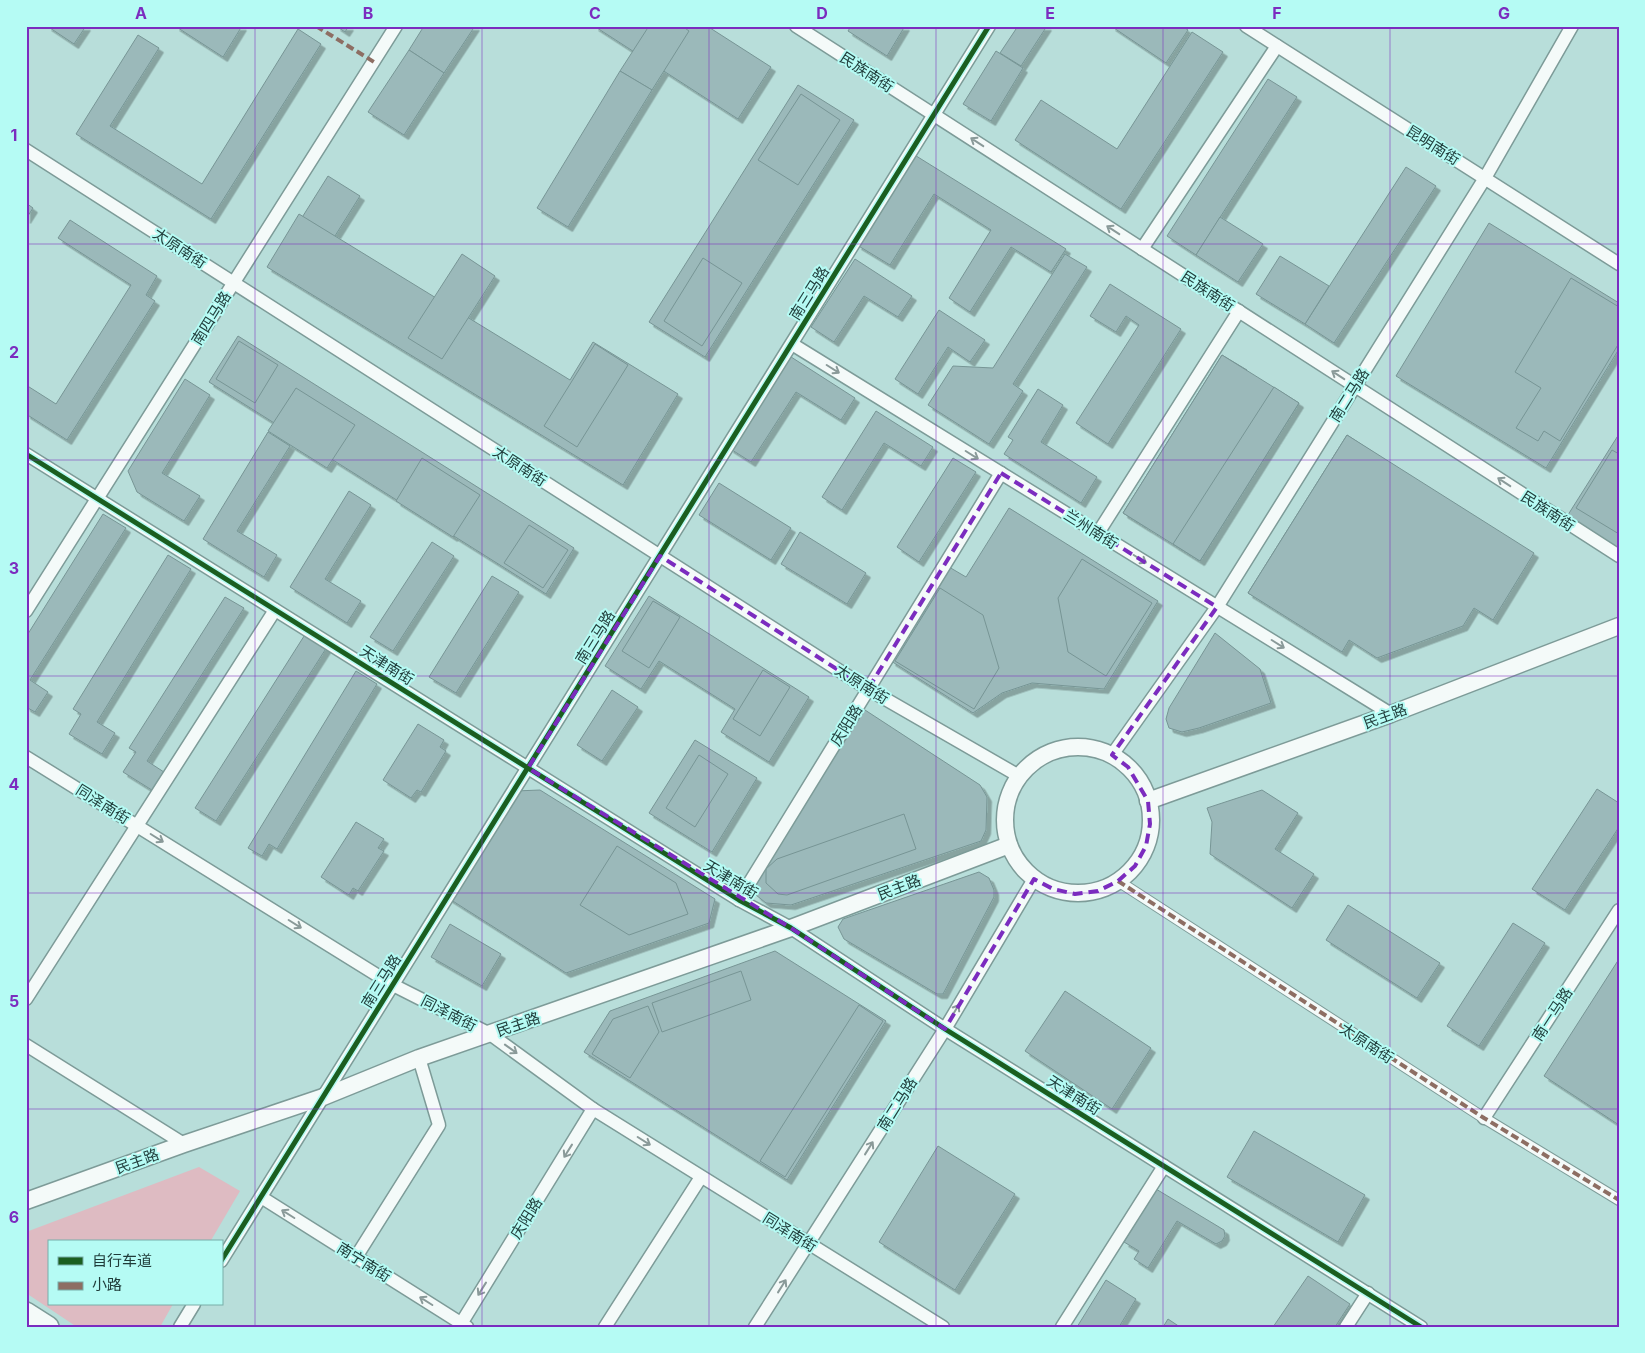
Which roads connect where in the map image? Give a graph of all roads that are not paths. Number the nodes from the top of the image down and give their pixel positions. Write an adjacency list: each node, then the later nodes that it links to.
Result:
1 (396, 26): 12 (street, 南四马路)
2 (796, 26): 7 (street, 民族南街)
3 (989, 26): 7 (street, 南三马路)
4 (1246, 26): 6 (street, 昆明南街)
5 (1572, 26): 9 (street, 南二马路)
6 (1277, 46): 9 (street, 昆明南街); 10 (street)
7 (934, 115): 10 (street, 民族南街, one-way to 7); 14 (street, 南三马路)
8 (26, 150): 12 (street, 太原南街)
9 (1485, 178): 11 (street, 昆明南街); 15 (street, 南二马路)
10 (1142, 249): 13 (street, 民族南街)
11 (1619, 264)
12 (234, 283): 18 (street, 南四马路); 20 (street, 太原南街)
13 (1239, 311): 15 (street, 民族南街, one-way to 13); 19 (street)
14 (792, 344): 17 (street, 兰州南街, one-way to 17); 20 (street, 南三马路)
15 (1355, 386): 21 (street, 民族南街, one-way to 15); 22 (street, 南二马路)
16 (26, 454): 18 (street, 天津南街)
17 (1001, 473): 19 (street, 兰州南街); 26 (street, 庆阳路)
18 (97, 498): 23 (street, 天津南街); 24 (street, 南四马路)
19 (1098, 533): 22 (street, 兰州南街, one-way to 22)
20 (660, 556): 26 (street, 太原南街); 30 (street, 南三马路)
21 (1619, 556)
22 (1217, 607): 27 (street, 兰州南街, one-way to 27); 28 (street, 南二马路)
23 (276, 610): 30 (street, 天津南街); 33 (street)
24 (26, 611)
25 (1619, 626): 27 (street, 民主路)
26 (868, 689): 31 (street, 太原南街); 37 (street, 庆阳路)
27 (1391, 714): 32 (street, 民主路)
28 (1112, 755): 31 (street); 32 (street)
29 (26, 757): 33 (street, 同泽南街)
30 (528, 768): 37 (street, 天津南街); 40 (street, 南三马路)
31 (1019, 776): 34 (street)
32 (1148, 801): 36 (street)
33 (137, 826): 40 (street, 同泽南街, one-way to 40); 41 (street)
34 (1009, 845): 35 (street); 39 (street, 民主路)
35 (1034, 879): 36 (street); 42 (street, 南二马路, one-way to 35)
36 (1118, 881): 48 (street, 太原南街)
37 (739, 900): 39 (street, 天津南街)
38 (1619, 910): 48 (street, 南一马路)
39 (791, 928): 42 (street, 天津南街); 43 (street, 民主路)
40 (393, 985): 43 (street, 同泽南街); 46 (street, 南三马路)
41 (26, 999)
42 (945, 1029): 50 (street, 天津南街); 55 (street, 南二马路, one-way to 42)
43 (490, 1034): 45 (street, 民主路); 47 (street, 同泽南街, one-way to 47)
44 (26, 1045): 49 (street)
45 (419, 1058): 46 (street, 民主路); 56 (street)
46 (323, 1097): 49 (street, 民主路); 52 (street, 南三马路)
47 (593, 1109): 51 (street, 同泽南街, one-way to 51); 61 (street, 庆阳路, one-way to 61)
48 (1484, 1118): 53 (street, 太原南街)
49 (184, 1144): 54 (street, 民主路)
50 (1164, 1166): 58 (street, 天津南街); 67 (street)
51 (701, 1176): 55 (street, 同泽南街); 64 (street)
52 (261, 1197): 56 (street, 南宁南街, one-way to 52); 57 (street, 南三马路)
53 (1619, 1200)
54 (26, 1201)
55 (808, 1243): 65 (street, 南二马路, one-way to 55); 66 (street, 同泽南街)
56 (356, 1257): 61 (street, 南宁南街, one-way to 56)
57 (222, 1259)
58 (1368, 1293): 68 (street); 69 (street, 天津南街)
59 (193, 1306): 63 (street)
60 (26, 1313): 62 (main road)
61 (462, 1326)
62 (48, 1327)
63 (180, 1327)
64 (605, 1327)
65 (756, 1327)
66 (943, 1327)
67 (1062, 1327)
68 (1346, 1327)
69 (1422, 1327)

